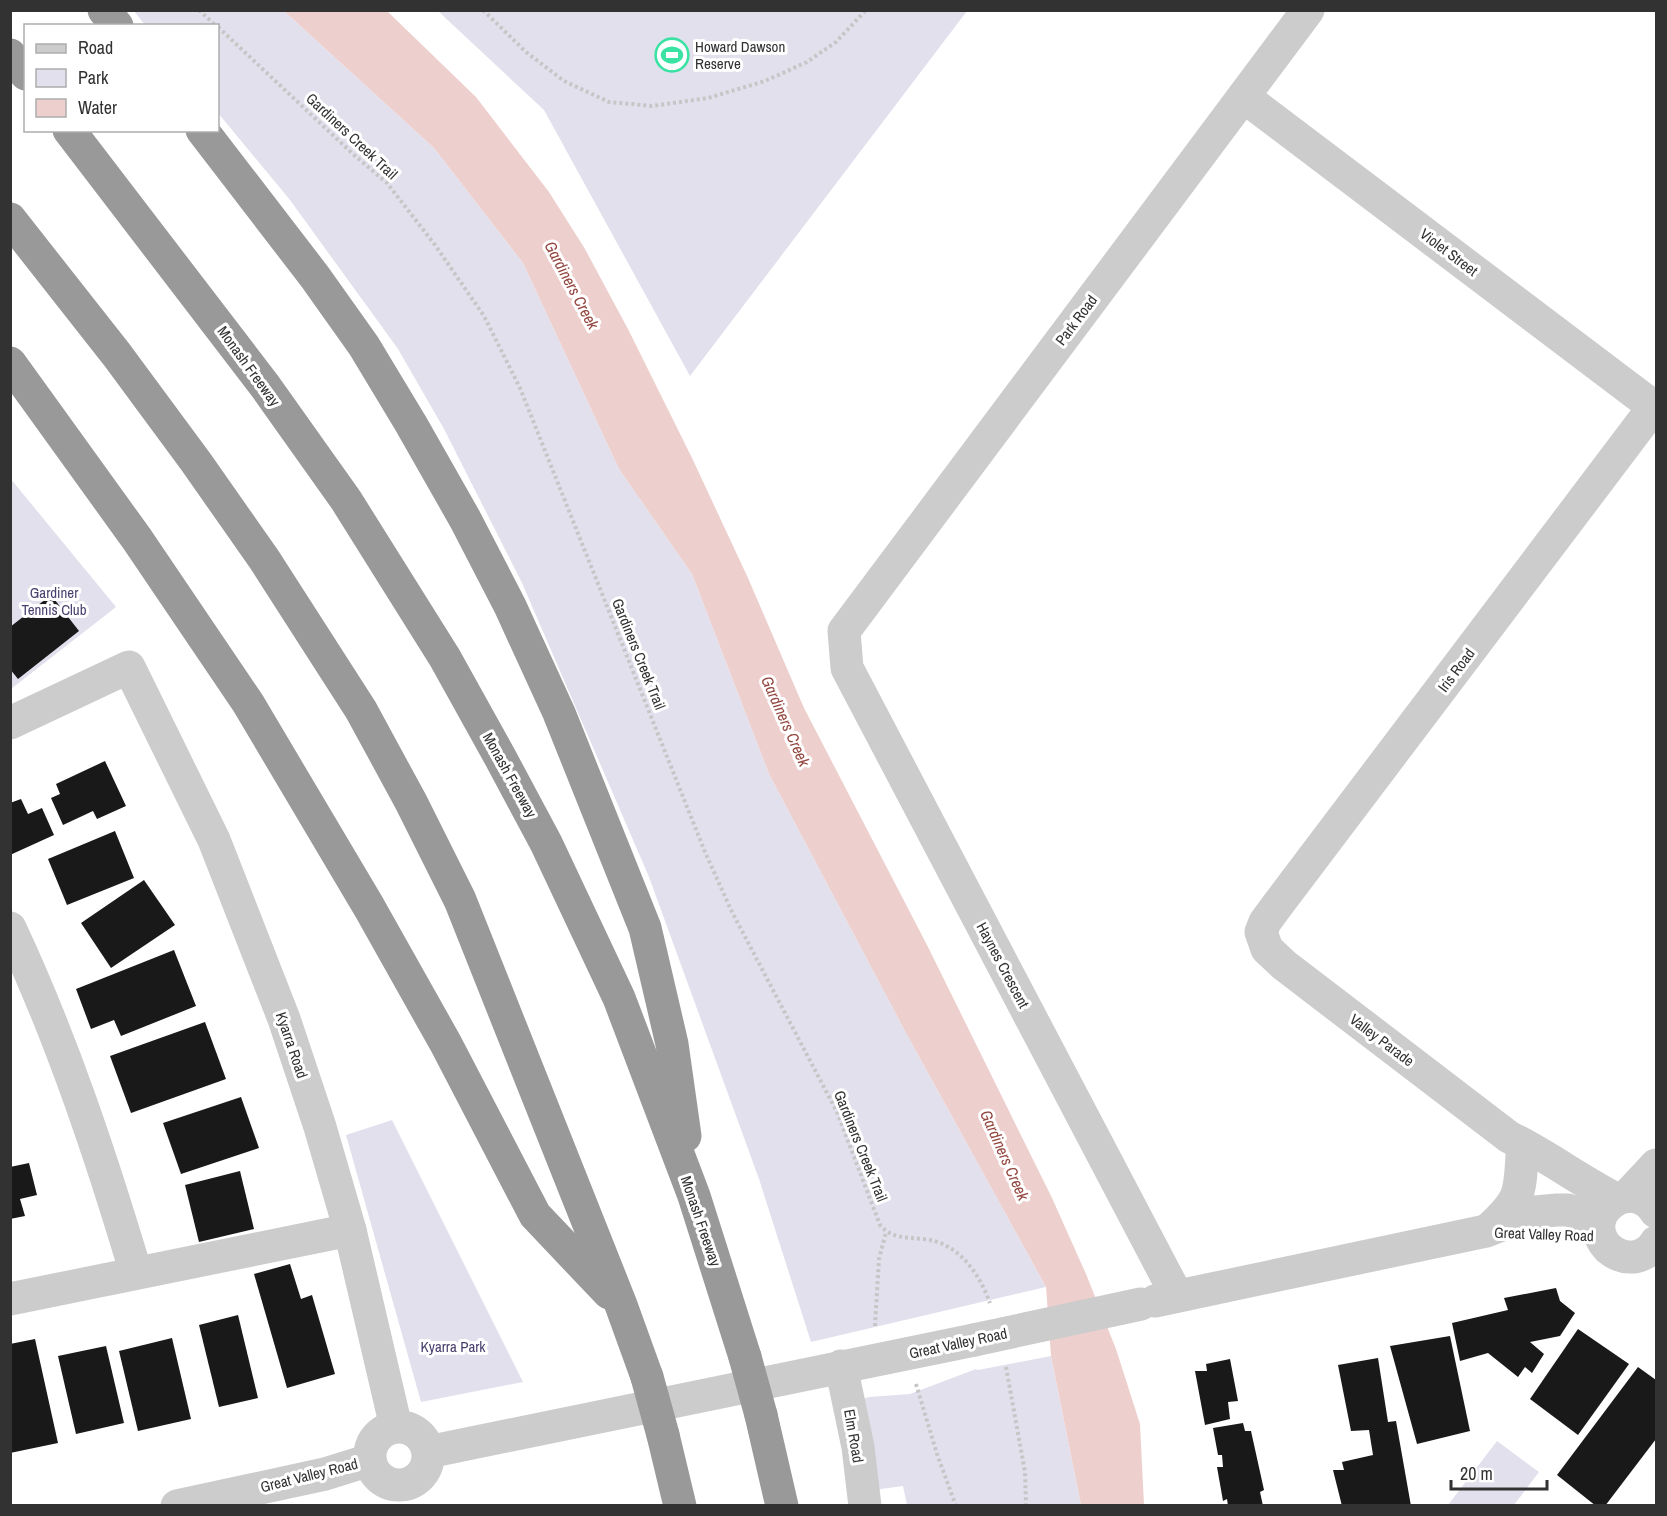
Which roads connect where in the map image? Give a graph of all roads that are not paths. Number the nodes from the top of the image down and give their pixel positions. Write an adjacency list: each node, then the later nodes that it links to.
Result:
1 (104, 10): 3 (highway)
2 (1308, 10): 6 (street, Park Road)
3 (115, 24)
4 (10, 55): 5 (highway)
5 (24, 72)
6 (1244, 97): 11 (street, Violet Street); 12 (street, Park Road)
7 (71, 132): 18 (highway, Monash Freeway)
8 (204, 132): 18 (highway)
9 (10, 219): 26 (highway)
10 (10, 363): 26 (highway)
11 (1655, 405): 15 (street, Iris Road)
12 (844, 631): 24 (street, Haynes Crescent)
13 (10, 723): 20 (street, Kyarra Road)
14 (10, 928): 23 (street)
15 (1262, 938): 16 (street, Valley Parade)
16 (1515, 1146): 19 (street, Valley Parade); 21 (street)
17 (1656, 1165): 19 (street)
18 (694, 1196): 34 (highway, Monash Freeway, bridge)
19 (1626, 1212): 21 (street, Great Valley Road); 22 (street)
20 (350, 1230): 23 (street); 28 (street, Kyarra Road)
21 (1486, 1231): 24 (street, Great Valley Road)
22 (1653, 1249)
23 (136, 1273): 25 (street)
24 (1177, 1296): 27 (street, Great Valley Road, bridge)
25 (10, 1299)
26 (621, 1305): 33 (highway, bridge)
27 (841, 1366): 29 (street, Great Valley Road); 35 (street, Elm Road)
28 (396, 1427): 29 (street); 30 (street)
29 (428, 1452): 31 (street)
30 (370, 1460): 31 (street); 32 (street, Great Valley Road)
31 (408, 1495)
32 (177, 1506)
33 (680, 1506)
34 (782, 1506)
35 (865, 1506)

